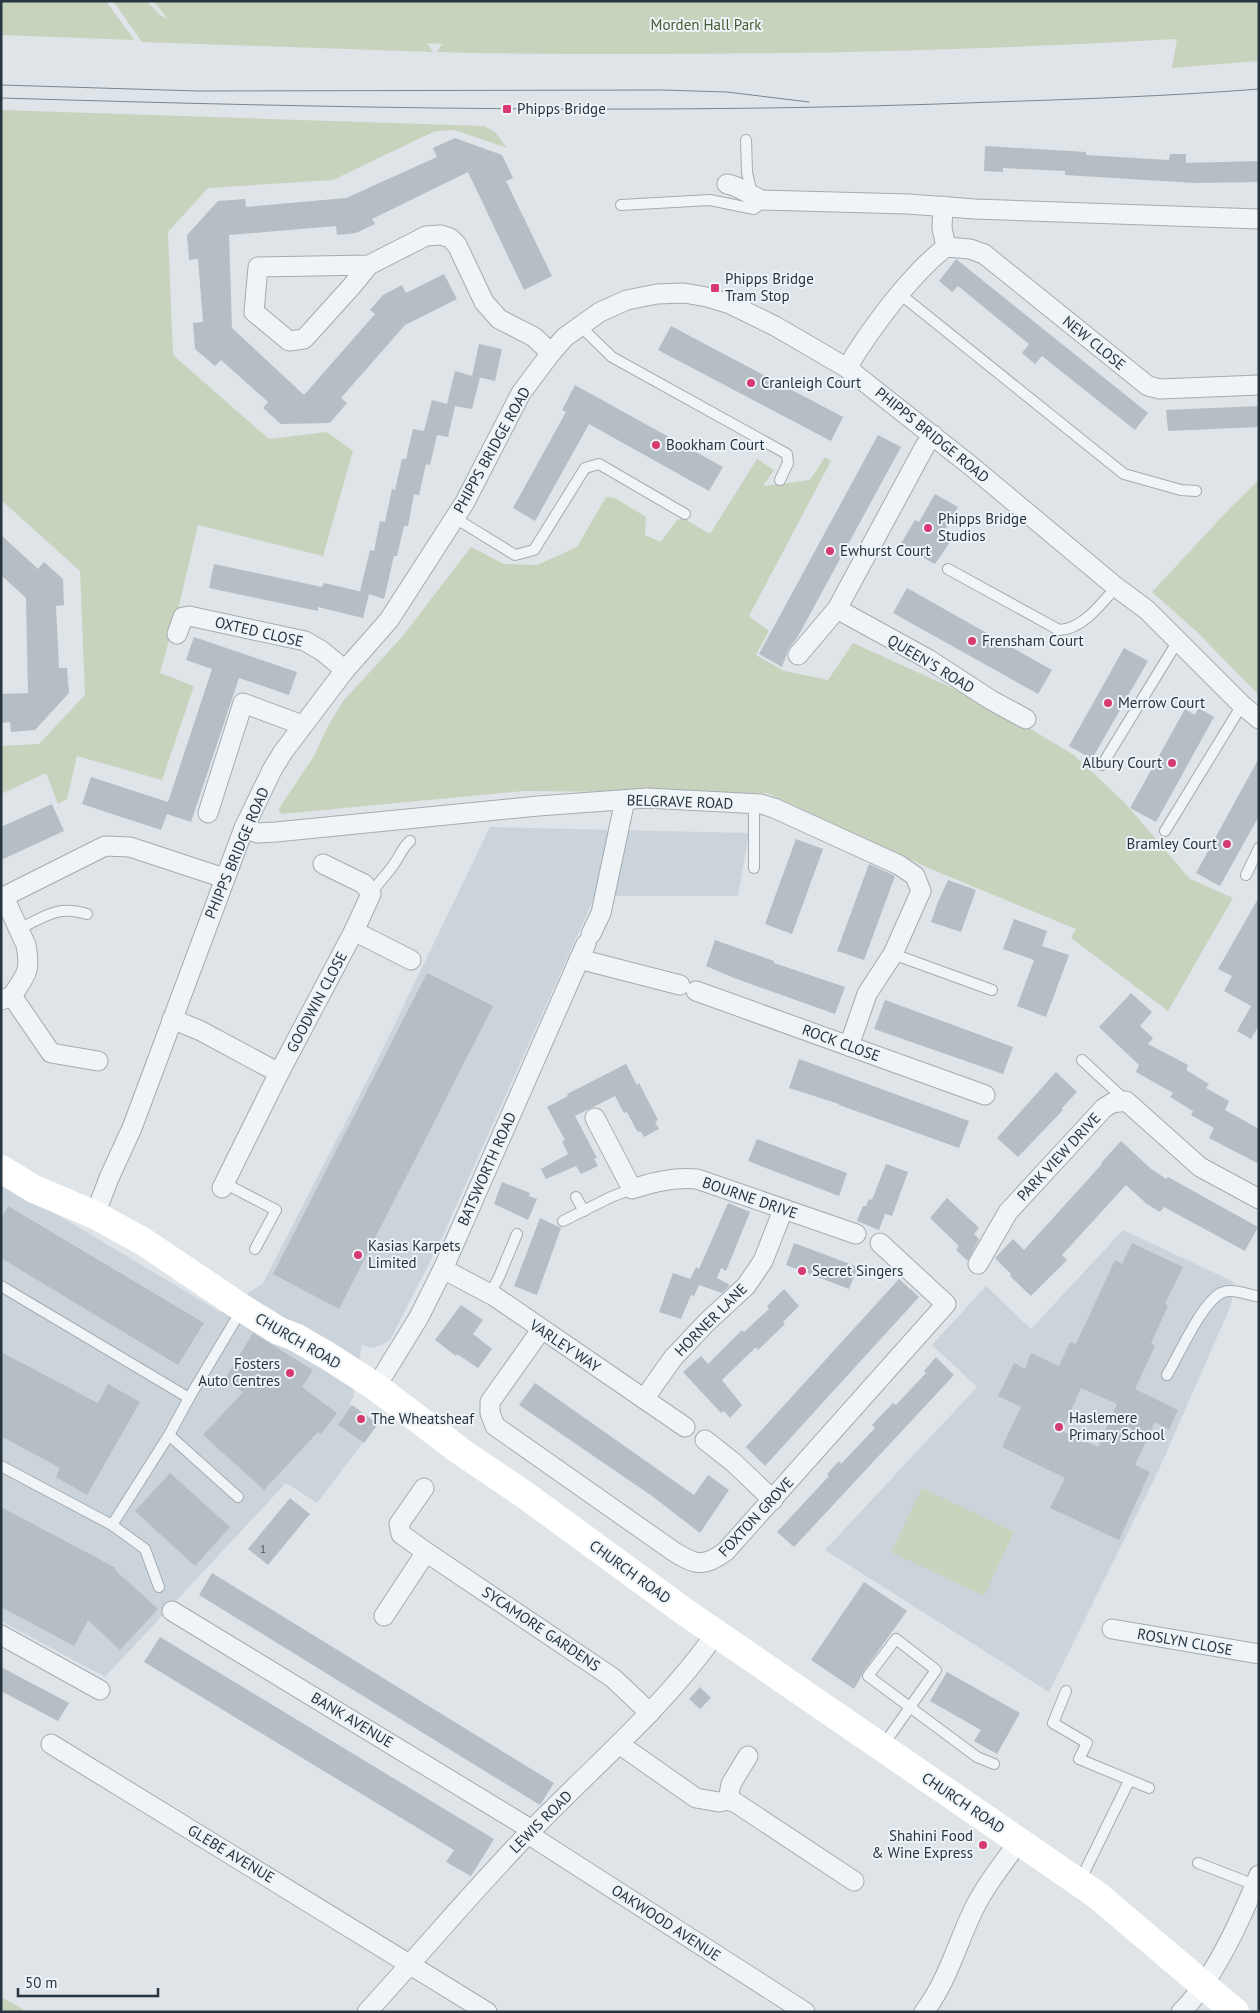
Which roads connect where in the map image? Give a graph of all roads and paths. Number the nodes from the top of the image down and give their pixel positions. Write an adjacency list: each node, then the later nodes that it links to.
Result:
1 (746, 140): 3 (lane)
2 (727, 184): 3 (street)
3 (757, 198): 4 (lane); 5 (street)
4 (621, 205)
5 (943, 206): 6 (street); 7 (street)
6 (1259, 219)
7 (946, 247): 9 (street); 13 (street, NEW CLOSE)
8 (369, 264): 8 (street); 11 (street)
9 (900, 294): 12 (street); 16 (lane)
10 (580, 326): 11 (street, PHIPPS BRIDGE ROAD); 12 (street, PHIPPS BRIDGE ROAD); 15 (lane)
11 (551, 353): 18 (street, PHIPPS BRIDGE ROAD)
12 (847, 368): 14 (street, PHIPPS BRIDGE ROAD)
13 (1259, 385)
14 (933, 435): 20 (street, PHIPPS BRIDGE ROAD); 21 (street)
15 (780, 480)
16 (1196, 491)
17 (685, 514): 18 (lane)
18 (455, 518): 25 (street, PHIPPS BRIDGE ROAD)
19 (948, 569): 20 (lane)
20 (1116, 587): 23 (street, PHIPPS BRIDGE ROAD)
21 (837, 609): 24 (street); 27 (street, QUEEN'S ROAD)
22 (177, 634): 25 (street, OXTED CLOSE)
23 (1179, 639): 26 (street, PHIPPS BRIDGE ROAD); 30 (lane)
24 (798, 655)
25 (345, 670): 29 (street, PHIPPS BRIDGE ROAD)
26 (1242, 705): 28 (street, PHIPPS BRIDGE ROAD); 35 (lane)
27 (1026, 719)
28 (1259, 719)
29 (302, 725): 33 (street); 34 (street, PHIPPS BRIDGE ROAD)
30 (1102, 765)
31 (625, 800): 32 (street, BELGRAVE ROAD); 34 (street, BELGRAVE ROAD); 47 (street, BATSWORTH ROAD)
32 (754, 804): 39 (lane); 48 (street, BELGRAVE ROAD)
33 (208, 813)
34 (244, 828): 41 (street, PHIPPS BRIDGE ROAD)
35 (1165, 831)
36 (410, 841): 42 (lane)
37 (1259, 848): 40 (lane)
38 (323, 864): 42 (street)
39 (754, 868)
40 (1246, 875)
41 (224, 878): 43 (street); 52 (street, PHIPPS BRIDGE ROAD)
42 (372, 894): 46 (street, GOODWIN CLOSE)
43 (3, 897): 45 (street)
44 (87, 914): 45 (lane)
45 (19, 929): 51 (street)
46 (354, 931): 49 (street); 56 (street, GOODWIN CLOSE)
47 (585, 946): 53 (street, ROCK CLOSE); 74 (street, BATSWORTH ROAD)
48 (893, 954): 50 (lane); 53 (street, BELGRAVE ROAD)
49 (411, 960)
50 (992, 990)
51 (7, 998): 55 (street)
52 (172, 1019): 56 (street); 67 (street, PHIPPS BRIDGE ROAD)
53 (849, 1046): 57 (street, ROCK CLOSE)
54 (1082, 1060): 58 (lane)
55 (98, 1061)
56 (279, 1073): 61 (street, GOODWIN CLOSE)
57 (985, 1095)
58 (1126, 1101): 64 (street); 73 (street, PARK VIEW DRIVE)
59 (594, 1118): 62 (street)
60 (3, 1174): 67 (street, CHURCH ROAD)
61 (223, 1185): 72 (lane)
62 (632, 1189): 65 (street, BOURNE DRIVE); 66 (lane)
63 (576, 1197): 66 (lane)
64 (1259, 1199)
65 (783, 1210): 70 (street, BOURNE DRIVE); 83 (street, HORNER LANE)
66 (584, 1211): 68 (lane)
67 (95, 1215): 78 (street, CHURCH ROAD)
68 (563, 1221)
69 (517, 1234): 76 (lane)
70 (856, 1234)
71 (880, 1243): 90 (street, FOXTON GROVE)
72 (255, 1249)
73 (978, 1264)
74 (443, 1269): 76 (street, VARLEY WAY); 81 (street, BATSWORTH ROAD)
75 (1, 1286): 82 (lane)
76 (490, 1294): 79 (street, VARLEY WAY)
77 (1259, 1297): 80 (lane)
78 (242, 1308): 81 (street, CHURCH ROAD); 82 (lane)
79 (541, 1330): 83 (street, VARLEY WAY); 90 (street, FOXTON GROVE)
80 (1168, 1375)
81 (376, 1387): 97 (street, CHURCH ROAD)
82 (190, 1398): 85 (lane)
83 (644, 1399): 84 (street, VARLEY WAY)
84 (685, 1427)
85 (169, 1435): 89 (lane); 91 (lane)
86 (705, 1440): 90 (street)
87 (1, 1466): 91 (lane)
88 (424, 1488): 92 (street, SYCAMORE GARDENS)
89 (238, 1497)
90 (773, 1500)
91 (112, 1525): 93 (lane)
92 (426, 1552): 95 (street); 103 (street, SYCAMORE GARDENS)
93 (158, 1587)
94 (172, 1611): 112 (street, BANK AVENUE)
95 (384, 1616)
96 (1112, 1628): 99 (street, ROSLYN CLOSE)
97 (716, 1632): 103 (street, LEWIS ROAD); 106 (street, CHURCH ROAD)
98 (1, 1635): 100 (street)
99 (1259, 1654)
100 (100, 1690)
101 (1066, 1691): 109 (lane)
102 (909, 1707): 102 (lane); 106 (lane); 108 (lane)
103 (650, 1713): 105 (street, LEWIS ROAD)
104 (51, 1744): 118 (street, GLEBE AVENUE)
105 (620, 1744): 111 (street); 112 (street, LEWIS ROAD)
106 (882, 1748): 113 (street, CHURCH ROAD)
107 (748, 1756): 111 (street)
108 (994, 1764)
109 (1129, 1781): 110 (lane); 117 (lane)
110 (1149, 1788)
111 (728, 1800): 116 (street)
112 (530, 1832): 118 (street, LEWIS ROAD); 122 (street, OAKWOOD AVENUE)
113 (1019, 1841): 117 (street, CHURCH ROAD); 123 (street)
114 (1198, 1863): 115 (lane)
115 (1257, 1880): 119 (street)
116 (854, 1881)
117 (1080, 1882): 119 (street, CHURCH ROAD)
118 (411, 1964): 120 (street, LEWIS ROAD); 121 (street, GLEBE AVENUE)
119 (1203, 1984): 124 (street); 125 (street, CHURCH ROAD)
120 (367, 2012)
121 (488, 2012)
122 (805, 2012)
123 (924, 2012)
124 (1181, 2012)
125 (1235, 2012)

